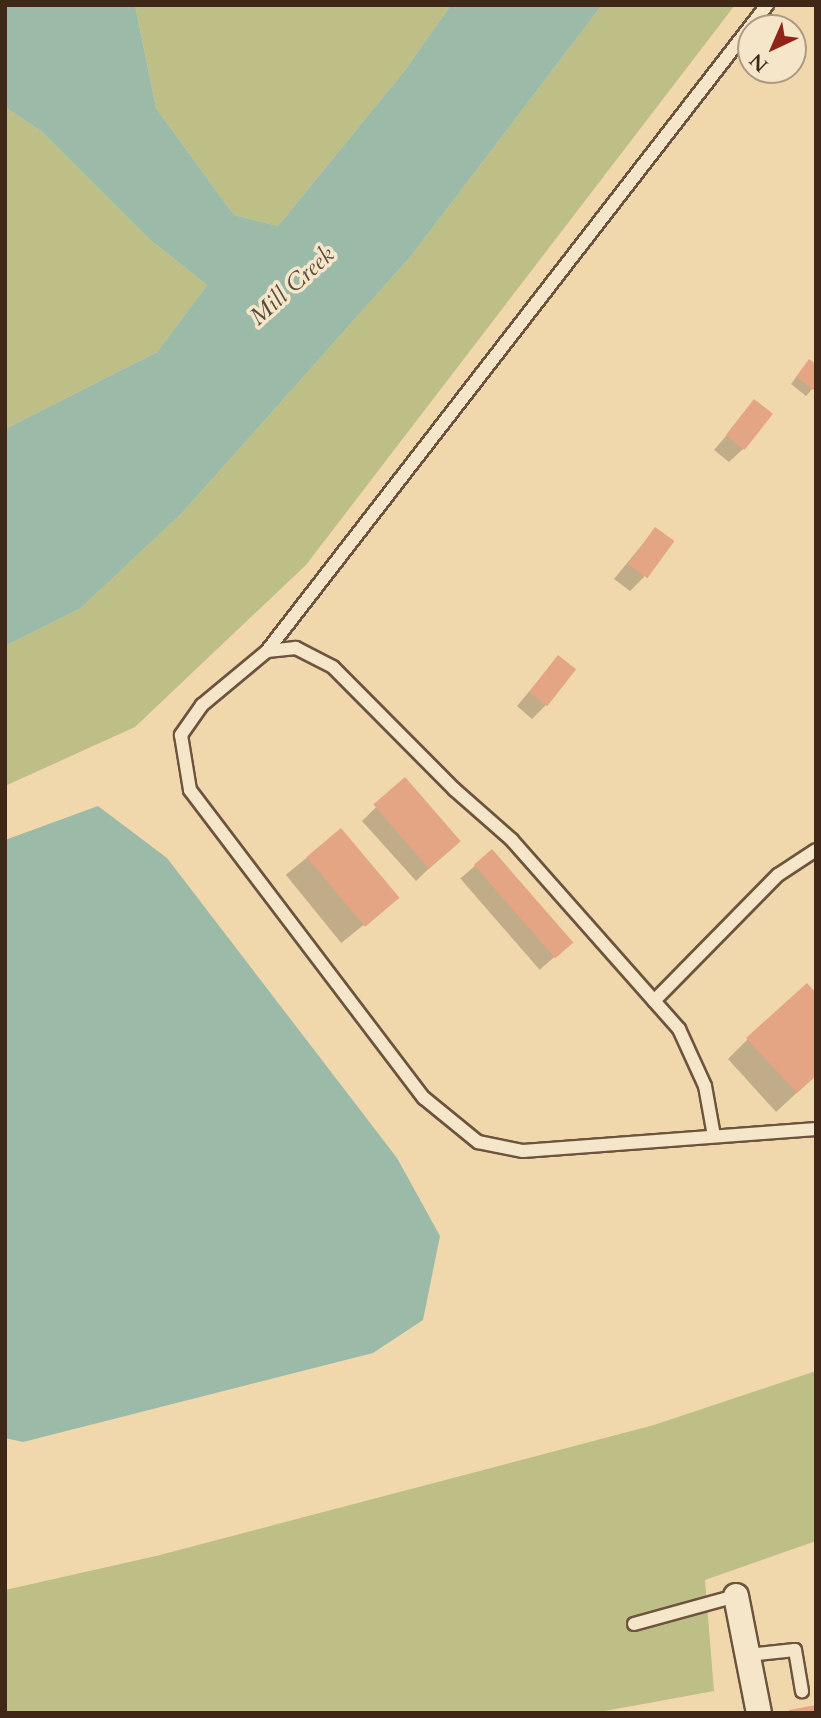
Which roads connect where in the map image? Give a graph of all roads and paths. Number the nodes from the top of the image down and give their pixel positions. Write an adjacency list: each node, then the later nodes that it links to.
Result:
1 (767, 5): 2 (lane)
2 (267, 651): 4 (lane); 6 (lane)
3 (816, 850): 4 (lane)
4 (654, 1001): 6 (lane)
5 (816, 1129): 6 (lane)
6 (714, 1136)
7 (736, 1596): 8 (lane); 9 (street)
8 (634, 1624)
9 (748, 1655): 10 (lane); 11 (street)
10 (802, 1691)
11 (759, 1713)

